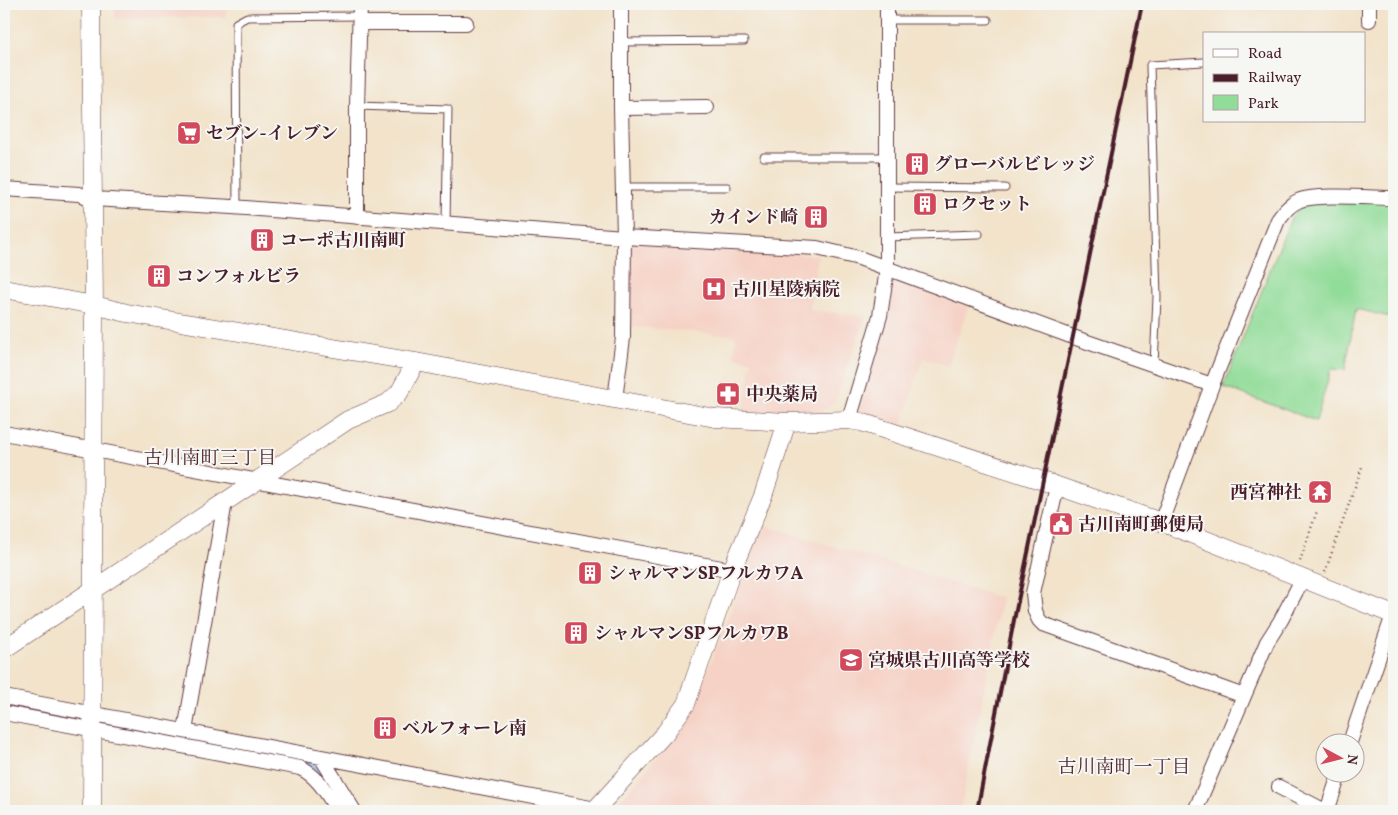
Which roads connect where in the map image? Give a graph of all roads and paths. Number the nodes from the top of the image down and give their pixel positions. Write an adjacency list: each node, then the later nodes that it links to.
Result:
1 (91, 4): 24 (street)
2 (621, 4): 11 (street)
3 (887, 4): 6 (street)
4 (1369, 4): 8 (street)
5 (360, 14): 9 (street); 13 (street); 25 (lane)
6 (887, 20): 7 (lane); 17 (street)
7 (988, 20)
8 (1369, 20)
9 (466, 23)
10 (744, 41): 11 (lane)
11 (621, 42): 15 (street)
12 (1203, 62): 35 (lane)
13 (357, 106): 26 (street); 27 (lane)
14 (707, 107): 15 (street)
15 (621, 108): 18 (street)
16 (764, 157): 17 (lane)
17 (886, 157): 20 (street)
18 (623, 187): 19 (lane); 29 (street)
19 (726, 187)
20 (886, 187): 21 (lane); 30 (street)
21 (1005, 188)
22 (4, 189): 24 (street)
23 (1394, 198): 36 (street)
24 (93, 199): 25 (street); 33 (street)
25 (237, 208): 26 (street)
26 (357, 217): 27 (street)
27 (446, 224): 29 (street)
28 (979, 234): 30 (lane)
29 (624, 237): 31 (street); 37 (street)
30 (886, 237): 31 (street)
31 (887, 269): 35 (street); 38 (street)
32 (4, 289): 33 (street)
33 (94, 306): 34 (street); 41 (street)
34 (416, 362): 37 (street); 43 (street)
35 (1154, 365): 36 (street)
36 (1212, 385): 47 (street)
37 (615, 399): 39 (street)
38 (849, 420): 39 (street); 44 (street)
39 (787, 422): 48 (street)
40 (4, 433): 41 (street)
41 (93, 450): 43 (street); 51 (street)
42 (1362, 467): 50 (path)
43 (258, 480): 45 (street); 48 (street)
44 (1057, 486): 47 (street); 54 (street)
45 (225, 502): 51 (street); 58 (street)
46 (1317, 511): 49 (path)
47 (1161, 522): 49 (street)
48 (732, 570): 64 (street)
49 (1299, 576): 50 (street); 54 (street)
50 (1321, 585): 52 (street)
51 (92, 590): 53 (street); 57 (street)
52 (1394, 615): 59 (street)
53 (4, 649)
54 (1244, 696): 68 (street)
55 (4, 697): 57 (street)
56 (4, 713): 57 (street)
57 (92, 721): 58 (street); 60 (street); 65 (street)
58 (185, 731): 60 (street)
59 (1353, 732)
60 (256, 752): 61 (street); 66 (street)
61 (321, 757): 64 (street); 67 (street)
62 (1336, 782): 69 (street)
63 (1280, 787): 69 (street)
64 (595, 810)
65 (92, 811)
66 (338, 811)
67 (354, 811)
68 (1196, 811)
69 (1326, 811)

